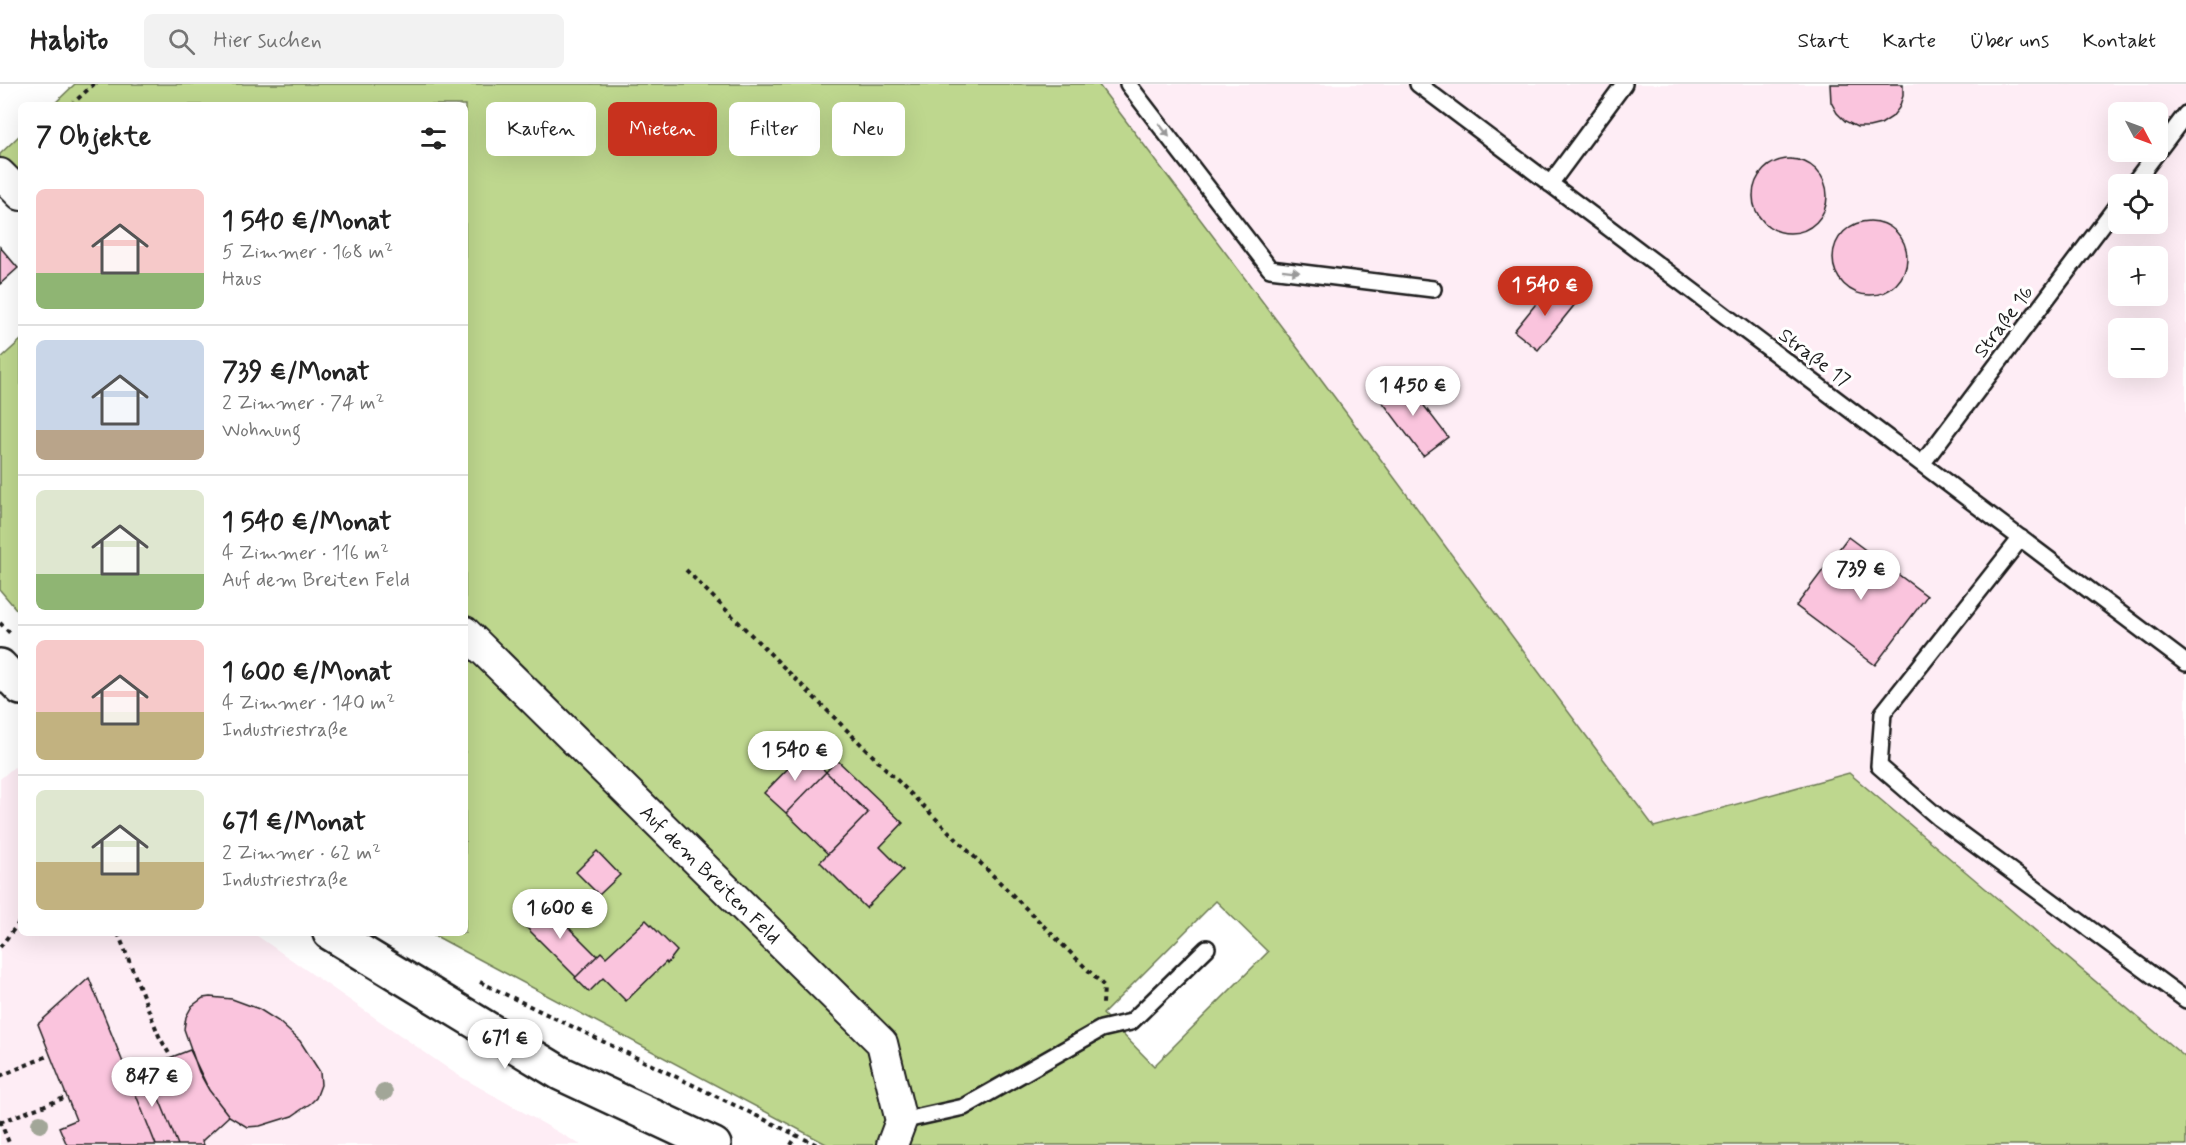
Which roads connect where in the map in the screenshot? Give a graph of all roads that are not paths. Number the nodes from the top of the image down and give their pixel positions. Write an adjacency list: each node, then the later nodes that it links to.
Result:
1 (1128, 84): 10 (lane, one-way to 10)
2 (1418, 84): 7 (lane, Straße 17)
3 (1624, 84): 7 (lane)
4 (2186, 114): 6 (lane)
5 (0, 174): 8 (street)
6 (2141, 174)
7 (1550, 184): 11 (lane, Straße 17)
8 (18, 192)
9 (2108, 217): 11 (lane, Straße 16)
10 (1433, 290)
11 (1922, 464): 12 (lane, Straße 17)
12 (2021, 538): 14 (lane, Straße 17); 19 (lane)
13 (468, 635): 20 (street, Auf dem Breiten Feld)
14 (2186, 663)
15 (0, 666): 16 (main road)
16 (18, 685)
17 (335, 936): 21 (main road)
18 (1207, 948): 20 (lane)
19 (2186, 1000)
20 (896, 1133)
21 (714, 1145)

